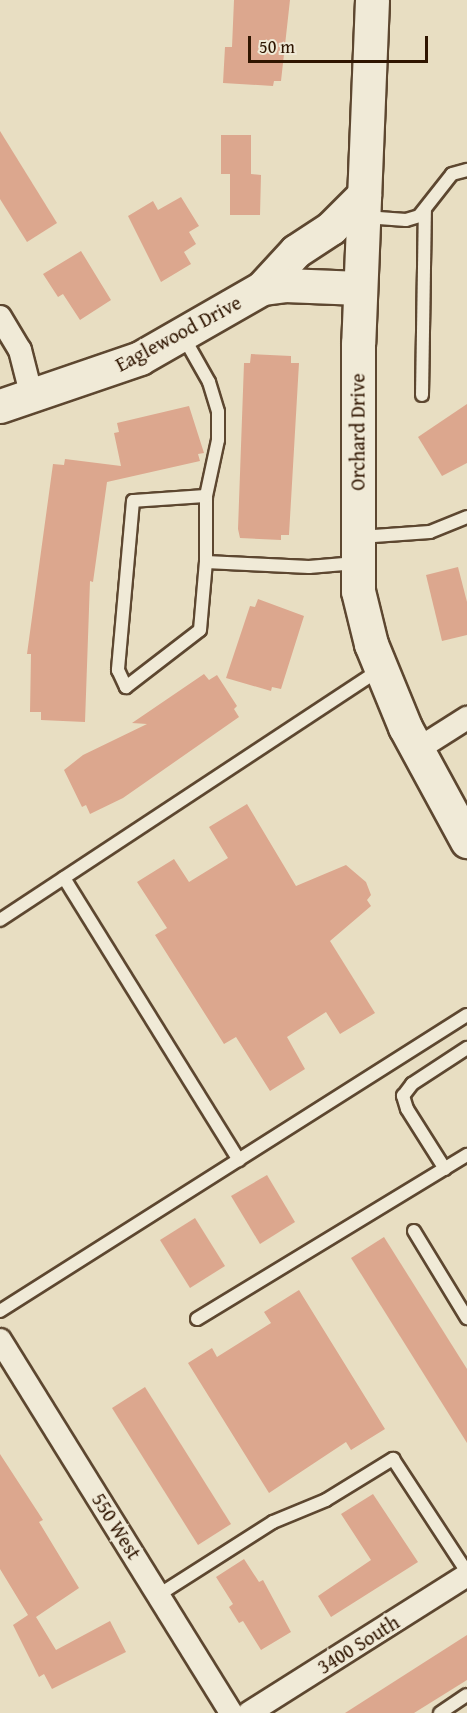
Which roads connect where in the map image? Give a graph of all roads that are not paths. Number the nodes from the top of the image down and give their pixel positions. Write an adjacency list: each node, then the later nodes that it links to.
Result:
1 (372, 0): 3 (main road, Orchard Drive)
2 (467, 170): 4 (lane)
3 (364, 206): 4 (lane); 5 (main road); 6 (main road, Orchard Drive)
4 (425, 211): 9 (lane)
5 (262, 288): 6 (main road, Eaglewood Drive); 8 (main road, Eaglewood Drive)
6 (360, 288): 14 (main road, Orchard Drive)
7 (0, 317): 10 (street)
8 (183, 336): 10 (main road, Eaglewood Drive); 12 (lane)
9 (422, 395)
10 (33, 397): 11 (main road, Eaglewood Drive)
11 (0, 406)
12 (206, 496): 15 (lane); 15 (lane)
13 (467, 517): 14 (lane)
14 (356, 550): 15 (lane); 16 (main road, Orchard Drive)
15 (206, 562)
16 (380, 669): 18 (main road, Orchard Drive); 20 (lane)
17 (467, 718): 18 (street)
18 (415, 751): 19 (main road, Orchard Drive)
19 (467, 841)
20 (64, 878): 21 (lane); 25 (lane)
21 (0, 920)
22 (467, 1015): 25 (lane)
23 (467, 1048): 26 (lane)
24 (467, 1155): 26 (lane)
25 (239, 1160): 28 (lane)
26 (445, 1169): 30 (lane)
27 (414, 1231): 29 (lane)
28 (0, 1311)
29 (467, 1318)
30 (197, 1319)
31 (0, 1340): 33 (street, 550 West)
32 (467, 1574): 33 (lane); 36 (street, 3400 South)
33 (160, 1594): 35 (street, 550 West)
34 (467, 1695): 37 (lane)
35 (231, 1713)
36 (249, 1713)
37 (440, 1713)

